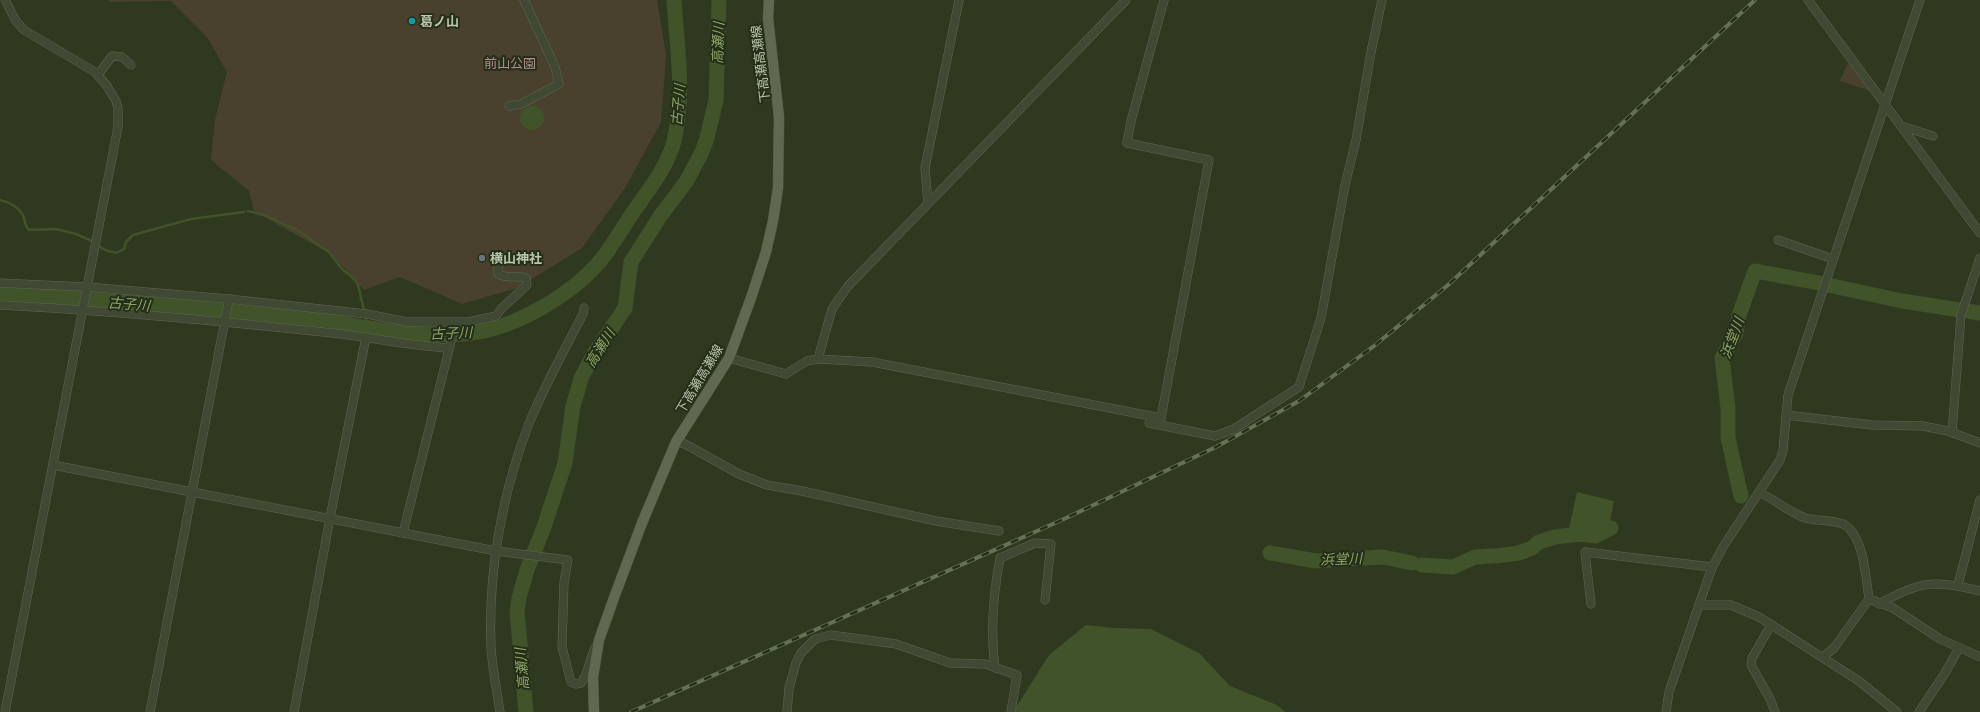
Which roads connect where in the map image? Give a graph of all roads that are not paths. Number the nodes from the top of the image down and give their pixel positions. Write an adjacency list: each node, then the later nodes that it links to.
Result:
1 (5, 0): 11 (street)
2 (524, 0): 13 (street)
3 (769, 0): 32 (main road, 下高瀬高瀬線)
4 (959, 0): 16 (street)
5 (1126, 0): 16 (street)
6 (1164, 0): 33 (street)
7 (1382, 0): 35 (street)
8 (1808, 0): 12 (street)
9 (1920, 0): 12 (street)
10 (131, 65): 11 (street)
11 (98, 75): 23 (street)
12 (1885, 104): 14 (street); 20 (street)
13 (509, 106)
14 (1901, 126): 15 (street); 17 (street)
15 (1933, 136)
16 (928, 203): 33 (street)
17 (1980, 233)
18 (1778, 240): 20 (street)
19 (516, 258): 29 (street)
20 (1833, 258): 34 (street)
21 (1980, 258): 36 (street)
22 (0, 283): 23 (street)
23 (86, 289): 24 (street); 27 (street)
24 (229, 299): 28 (street); 29 (street)
25 (0, 305): 27 (street)
26 (584, 308): 46 (street)
27 (82, 309): 28 (street); 39 (street)
28 (225, 322): 30 (street); 40 (street)
29 (456, 322): 31 (street)
30 (366, 337): 31 (street); 43 (street)
31 (449, 347): 45 (street)
32 (729, 358): 33 (street); 37 (main road, 下高瀬高瀬線)
33 (818, 359)
34 (1786, 415): 36 (street); 41 (street)
35 (1149, 423)
36 (1952, 433): 38 (street)
37 (676, 442): 44 (street); 56 (main road, 下高瀬高瀬線)
38 (1980, 443)
39 (53, 465): 40 (street); 61 (street)
40 (192, 492): 43 (street); 62 (street)
41 (1760, 493): 47 (street); 50 (street)
42 (1980, 500): 48 (street)
43 (330, 518): 45 (street); 63 (street)
44 (999, 531)
45 (403, 533): 46 (street)
46 (498, 551): 56 (street); 64 (street)
47 (1712, 567): 52 (street); 54 (street)
48 (1958, 585): 49 (street); 53 (street)
49 (1980, 591)
50 (1869, 599): 53 (street); 58 (street)
51 (1045, 600): 60 (street)
52 (1591, 604)
53 (1879, 604): 57 (street)
54 (1699, 605): 55 (street); 68 (street)
55 (1771, 625): 58 (street); 69 (street)
56 (599, 640): 65 (main road, 下高瀬高瀬線)
57 (1959, 648): 59 (street); 71 (street)
58 (1823, 657): 70 (street)
59 (1980, 657)
60 (995, 668): 66 (street); 67 (street)
61 (5, 712)
62 (150, 712)
63 (294, 712)
64 (500, 712)
65 (594, 712)
66 (788, 712)
67 (1010, 712)
68 (1666, 712)
69 (1775, 712)
70 (1897, 712)
71 (1919, 712)

